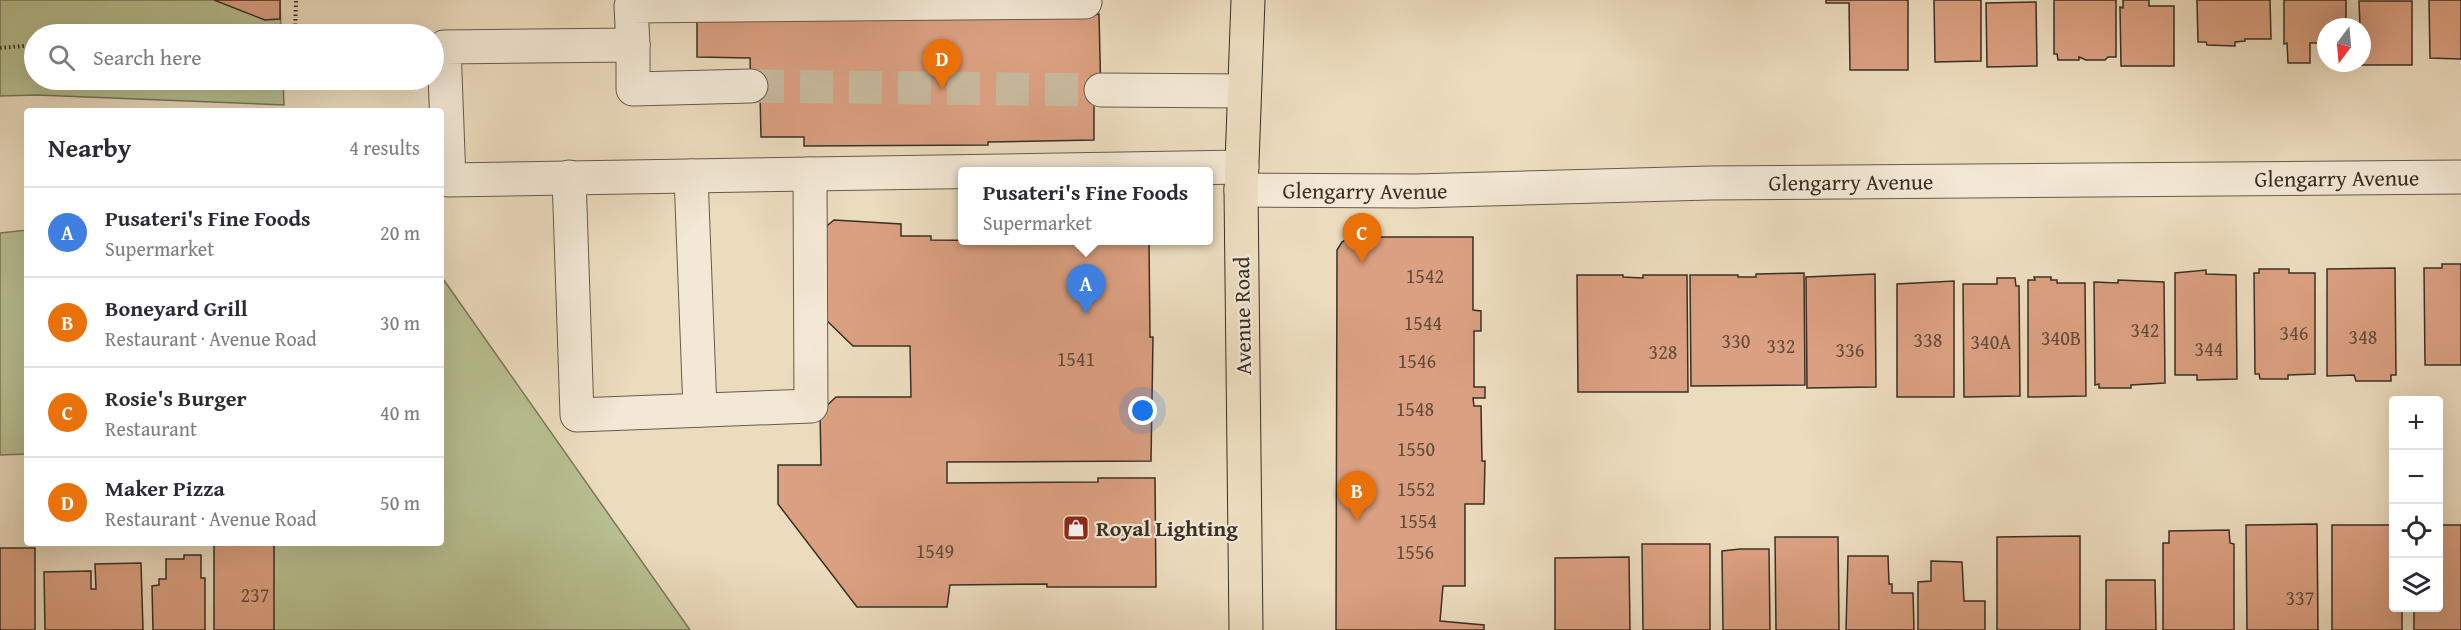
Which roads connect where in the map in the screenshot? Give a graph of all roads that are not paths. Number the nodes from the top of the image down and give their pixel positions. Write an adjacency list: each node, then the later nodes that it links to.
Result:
1 (1247, 1): 6 (main road, Avenue Road)
2 (1085, 3): 3 (street)
3 (633, 45): 4 (street); 10 (street, Glengarry Avenue)
4 (751, 86)
5 (1101, 90): 6 (street)
6 (1244, 91): 13 (main road, Avenue Road)
7 (810, 174): 8 (street, Glengarry Avenue); 9 (street, Glengarry Avenue); 14 (street)
8 (691, 176): 10 (street, Glengarry Avenue); 14 (street)
9 (958, 176)
10 (569, 177): 14 (street)
11 (2461, 177): 13 (street, Glengarry Avenue)
12 (1213, 179): 13 (street, Glengarry Avenue)
13 (1242, 179): 15 (main road, Avenue Road)
14 (700, 410)
15 (1246, 630)

